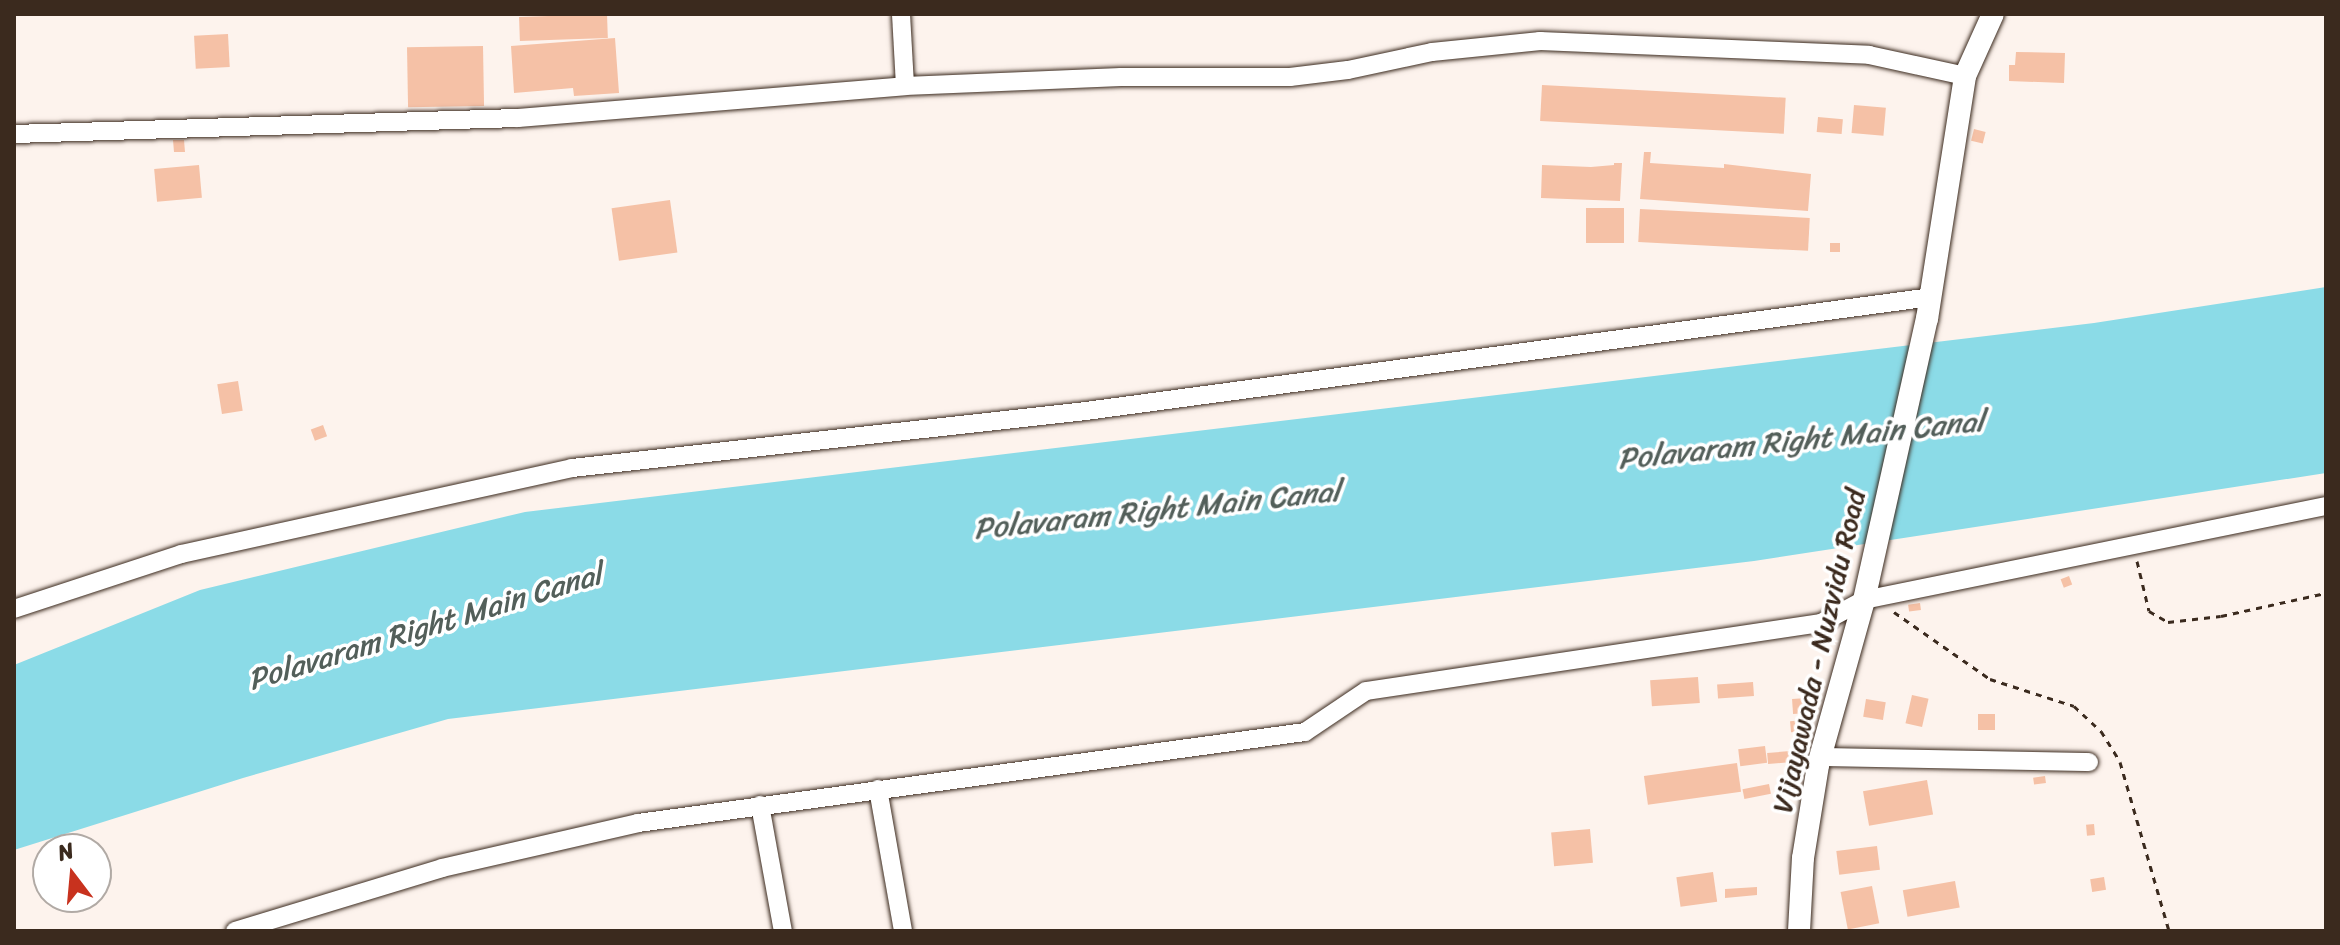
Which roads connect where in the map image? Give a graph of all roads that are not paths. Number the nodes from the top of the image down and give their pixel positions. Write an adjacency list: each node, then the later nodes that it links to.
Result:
1 (901, 14): 4 (street)
2 (1993, 14): 3 (main road, Vijayawada - Nuzvidu Road)
3 (1965, 76): 4 (street); 6 (main road, Vijayawada - Nuzvidu Road)
4 (905, 86): 5 (street)
5 (14, 134)
6 (1929, 308): 8 (main road, Vijayawada - Nuzvidu Road); 9 (street)
7 (2326, 506): 8 (street)
8 (1872, 598): 10 (main road, Vijayawada - Nuzvidu Road); 12 (street)
9 (14, 609)
10 (1820, 757): 11 (street); 17 (main road, Vijayawada - Nuzvidu Road)
11 (2089, 762)
12 (878, 789): 13 (street); 16 (street)
13 (760, 805): 14 (street); 15 (street)
14 (235, 931)
15 (783, 931)
16 (903, 931)
17 (1799, 931)

